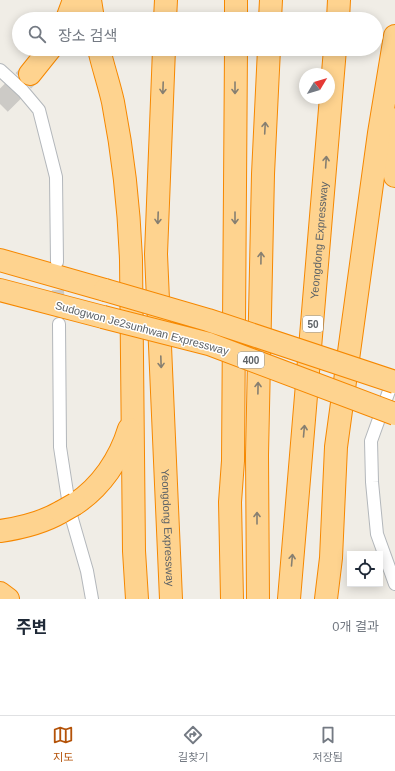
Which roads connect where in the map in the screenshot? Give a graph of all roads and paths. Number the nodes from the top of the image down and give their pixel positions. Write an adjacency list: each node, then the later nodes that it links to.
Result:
1 (74, 0): 7 (highway)
2 (90, 0): 8 (highway)
3 (166, 0): 9 (highway)
4 (236, 0): 10 (highway)
5 (271, 0): 11 (highway)
6 (340, 0): 12 (highway)
7 (70, 12)
8 (92, 12)
9 (165, 12)
10 (236, 12)
11 (270, 12)
12 (339, 12)
13 (395, 36): 35 (highway)
14 (44, 56): 21 (highway)
15 (101, 56): 33 (highway)
16 (164, 56): 41 (highway, Yeongdong Expressway, one-way to 41)
17 (236, 56): 42 (highway, one-way to 42)
18 (269, 56): 43 (highway, one-way to 18)
19 (334, 56): 44 (highway, Yeongdong Expressway / 50, one-way to 19)
20 (0, 70): 25 (street)
21 (30, 74)
22 (395, 95): 23 (highway)
23 (395, 176)
24 (0, 260): 31 (highway, 400, bridge)
25 (57, 262)
26 (0, 290): 28 (highway, Sudogwon Je2sunhwan Expressway / 400)
27 (0, 302): 28 (highway)
28 (50, 303): 32 (highway, Sudogwon Je2sunhwan Expressway / 400, bridge)
29 (59, 324): 39 (street)
30 (395, 375): 36 (street)
31 (395, 382)
32 (395, 414)
33 (132, 420): 34 (highway); 40 (highway)
34 (0, 531)
35 (331, 558): 45 (highway); 46 (highway)
36 (395, 584)
37 (0, 593): 38 (highway)
38 (8, 599)
39 (92, 599)
40 (137, 599)
41 (171, 599)
42 (232, 599)
43 (258, 599)
44 (289, 599)
45 (326, 599)
46 (335, 599)

